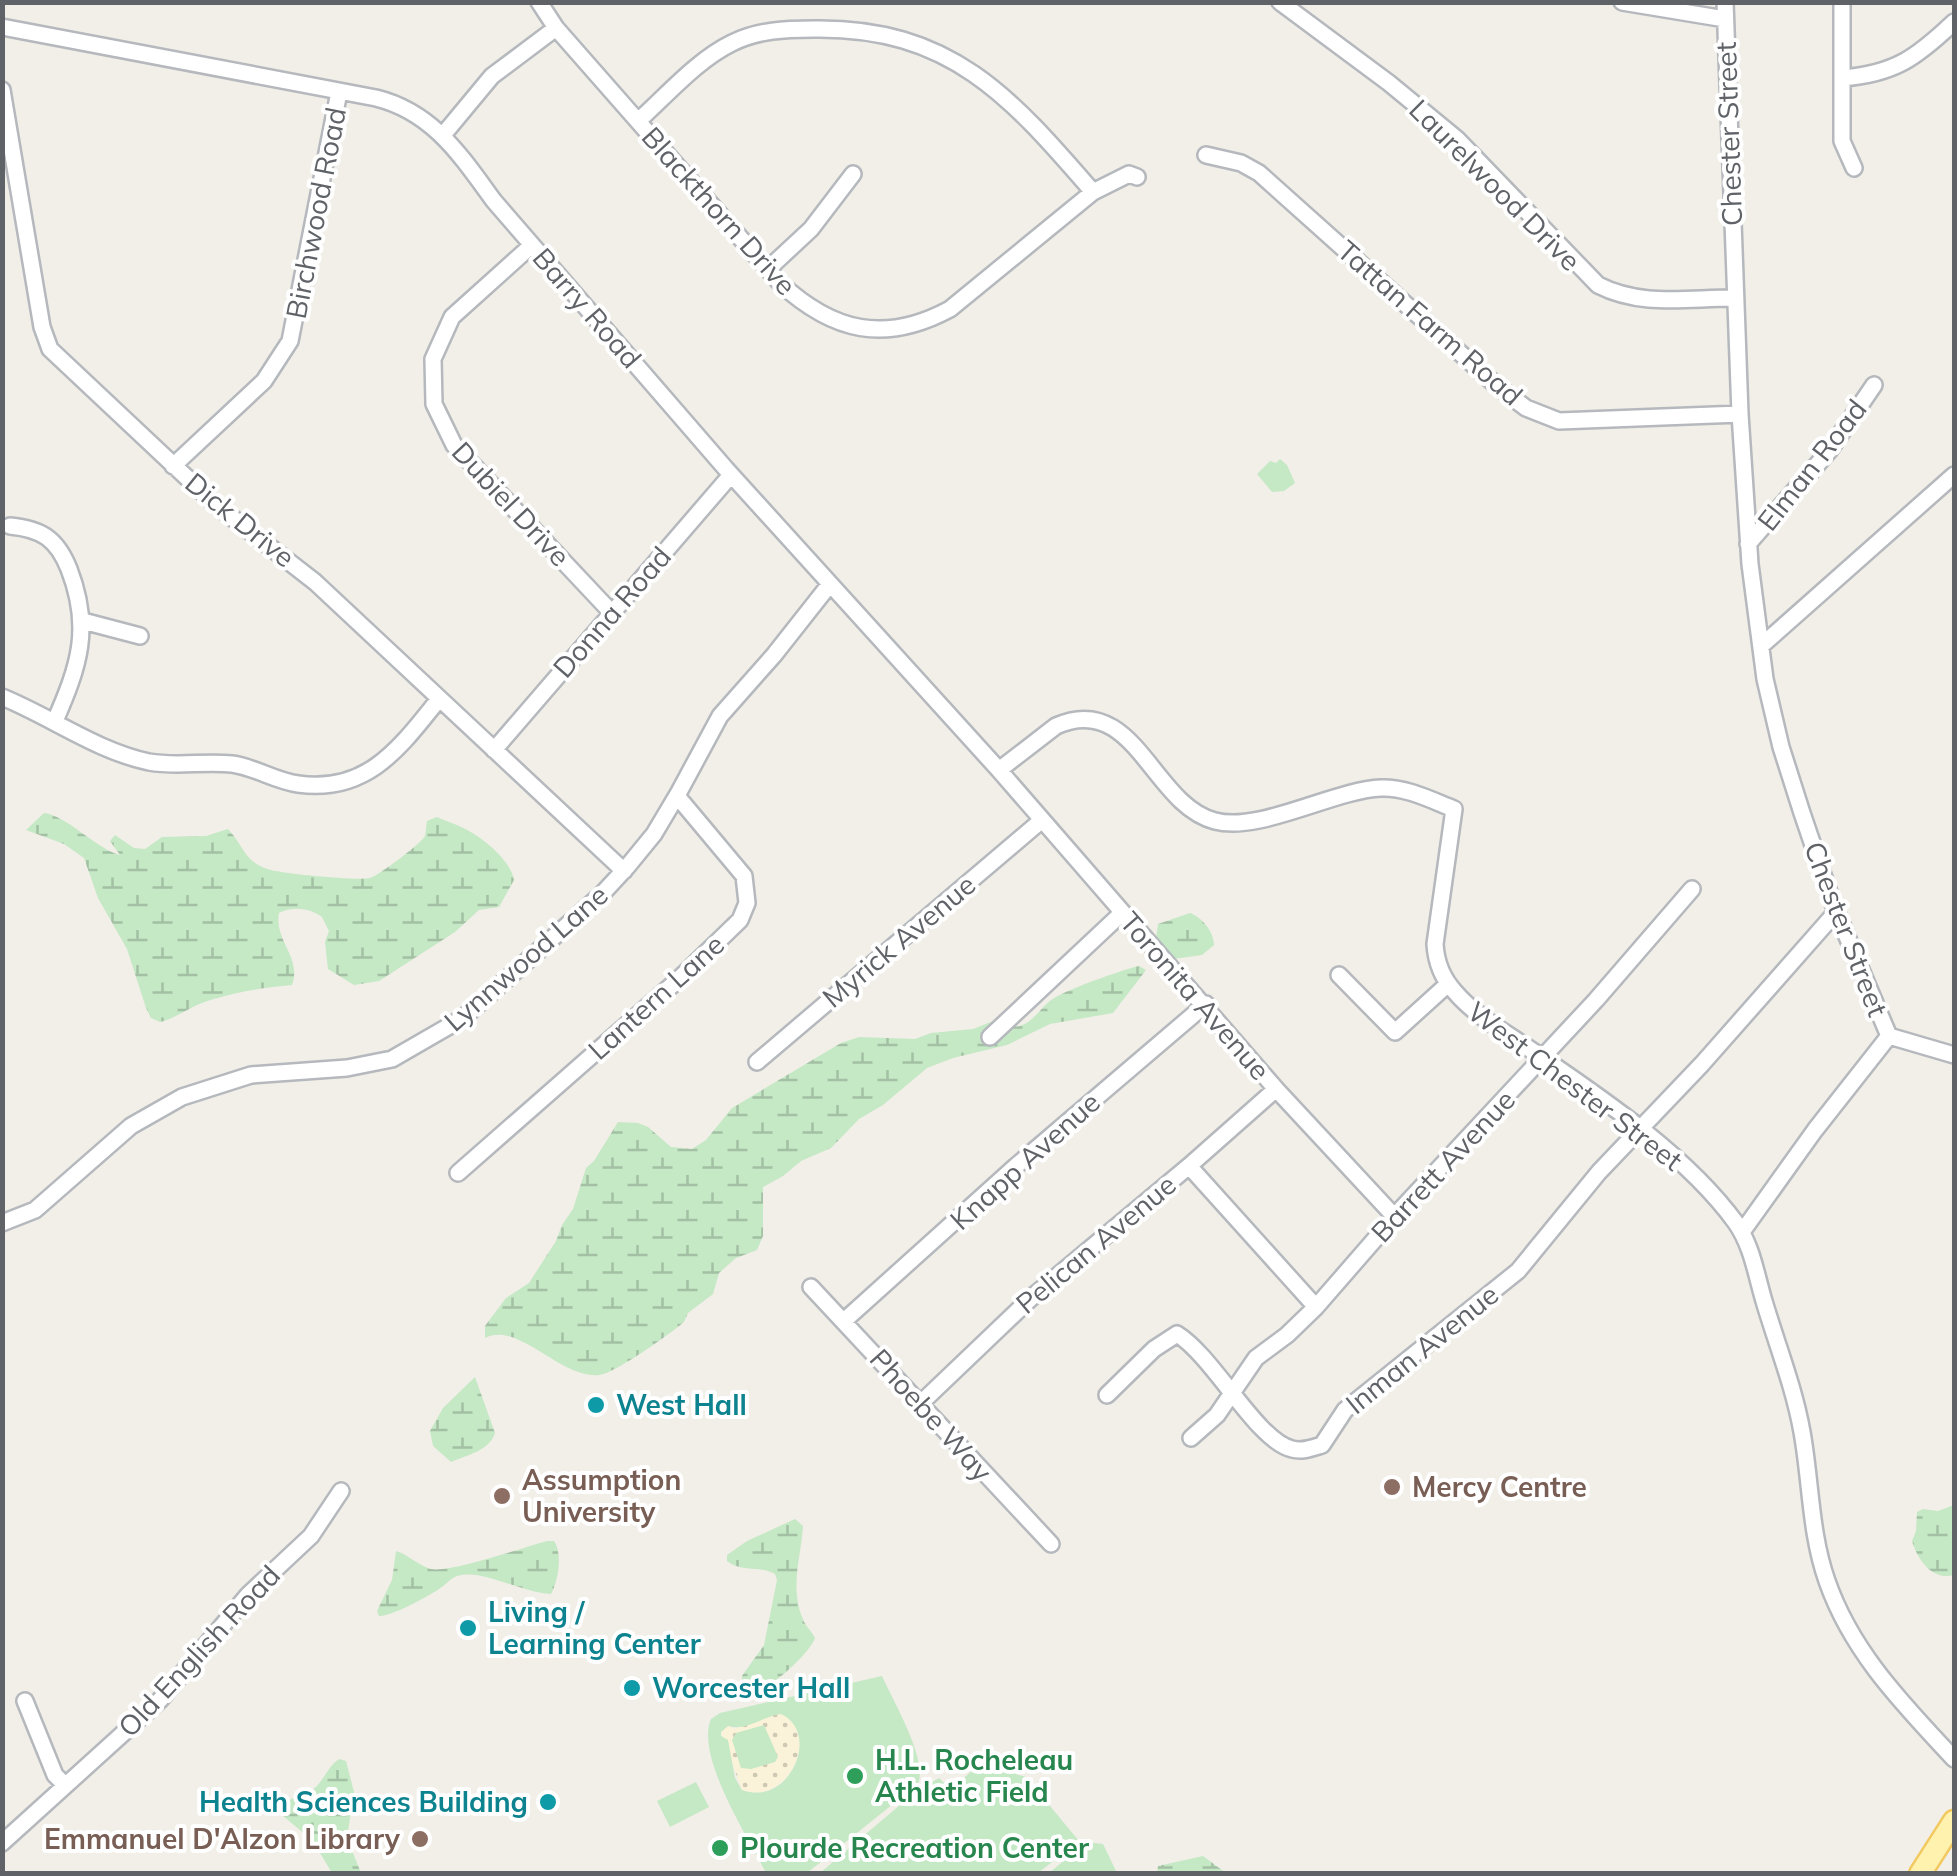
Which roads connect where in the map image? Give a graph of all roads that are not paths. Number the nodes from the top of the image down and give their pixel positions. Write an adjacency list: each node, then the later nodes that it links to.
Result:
1 (540, 2): 8 (street, Blackthorn Drive)
2 (1280, 2): 21 (street, Laurelwood Drive)
3 (1622, 2): 5 (street)
4 (1842, 2): 9 (street)
5 (1725, 11): 21 (street, Chester Street)
6 (1954, 22): 9 (street)
7 (2, 27): 11 (street, Barry Road)
8 (556, 28): 12 (street, Blackthorn Drive); 13 (street)
9 (1842, 78): 15 (street)
10 (2, 90): 24 (street, Dick Drive)
11 (339, 92): 13 (street, Barry Road); 24 (street, Birchwood Road)
12 (638, 120): 18 (street); 20 (street, Blackthorn Drive)
13 (443, 135): 19 (street, Barry Road)
14 (1206, 155): 23 (street, Tattan Farm Road)
15 (1854, 168)
16 (853, 174): 20 (street)
17 (1137, 176): 18 (street, Blackthorn Drive)
18 (1093, 192): 20 (street, Blackthorn Drive)
19 (532, 245): 25 (street, Barry Road); 30 (street, Dubiel Drive)
20 (768, 269)
21 (1734, 298): 23 (street, Chester Street)
22 (1874, 385): 28 (street, Elman Road)
23 (1740, 414): 28 (street, Chester Street)
24 (173, 466): 35 (street, Dick Drive)
25 (731, 475): 29 (street, Barry Road); 30 (street, Donna Road)
26 (1954, 475): 33 (street)
27 (10, 526): 31 (street)
28 (1748, 544): 33 (street, Chester Street)
29 (830, 584): 38 (street, Barry Road); 39 (street, Lynnwood Lane)
30 (611, 612): 37 (street, Donna Road)
31 (83, 621): 32 (street); 36 (street)
32 (140, 636)
33 (1761, 646): 43 (street, Chester Street)
34 (2, 697): 36 (street)
35 (440, 699): 36 (street); 37 (street, Dick Drive)
36 (55, 722)
37 (494, 750): 41 (street, Dick Drive)
38 (999, 770): 40 (street, Toronita Avenue); 46 (street, West Chester Street)
39 (677, 796): 41 (street, Lynnwood Lane); 56 (street, Lantern Lane)
40 (1042, 820): 44 (street, Toronita Avenue); 52 (street, Myrick Avenue)
41 (624, 870): 58 (street, Lynnwood Lane)
42 (1692, 889): 51 (street, Barrett Avenue)
43 (1837, 911): 48 (street, Chester Street); 54 (street, Inman Avenue)
44 (1122, 913): 47 (street, Toronita Avenue); 49 (street)
45 (1339, 975): 46 (street)
46 (1448, 984): 51 (street, West Chester Street)
47 (1206, 1004): 53 (street, Toronita Avenue); 62 (street, Knapp Avenue)
48 (1888, 1036): 50 (street); 59 (street, Chester Street)
49 (990, 1037)
50 (1954, 1055)
51 (1544, 1058): 54 (street, West Chester Street); 57 (street, Barrett Avenue)
52 (757, 1062)
53 (1276, 1089): 55 (street, Pelican Avenue); 57 (street, Toronita Avenue)
54 (1640, 1131): 59 (street, West Chester Street); 63 (street, Inman Avenue)
55 (1189, 1166): 61 (street); 65 (street, Pelican Avenue)
56 (458, 1173)
57 (1395, 1217): 61 (street, Barrett Avenue)
58 (2, 1223)
59 (1742, 1232): 70 (street)
60 (811, 1287): 62 (street, Phoebe Way)
61 (1316, 1307): 63 (street, Barrett Avenue)
62 (845, 1320): 65 (street, Phoebe Way)
63 (1232, 1391): 64 (street, Inman Avenue); 66 (street, Barrett Avenue)
64 (1107, 1394)
65 (921, 1402): 68 (street, Phoebe Way)
66 (1191, 1438)
67 (341, 1491): 71 (street, Old English Road)
68 (1051, 1544)
69 (25, 1701): 71 (street)
70 (1954, 1759)
71 (65, 1785): 73 (street, Old English Road)
72 (1954, 1821): 74 (main road)
73 (2, 1843)
74 (1920, 1874)

